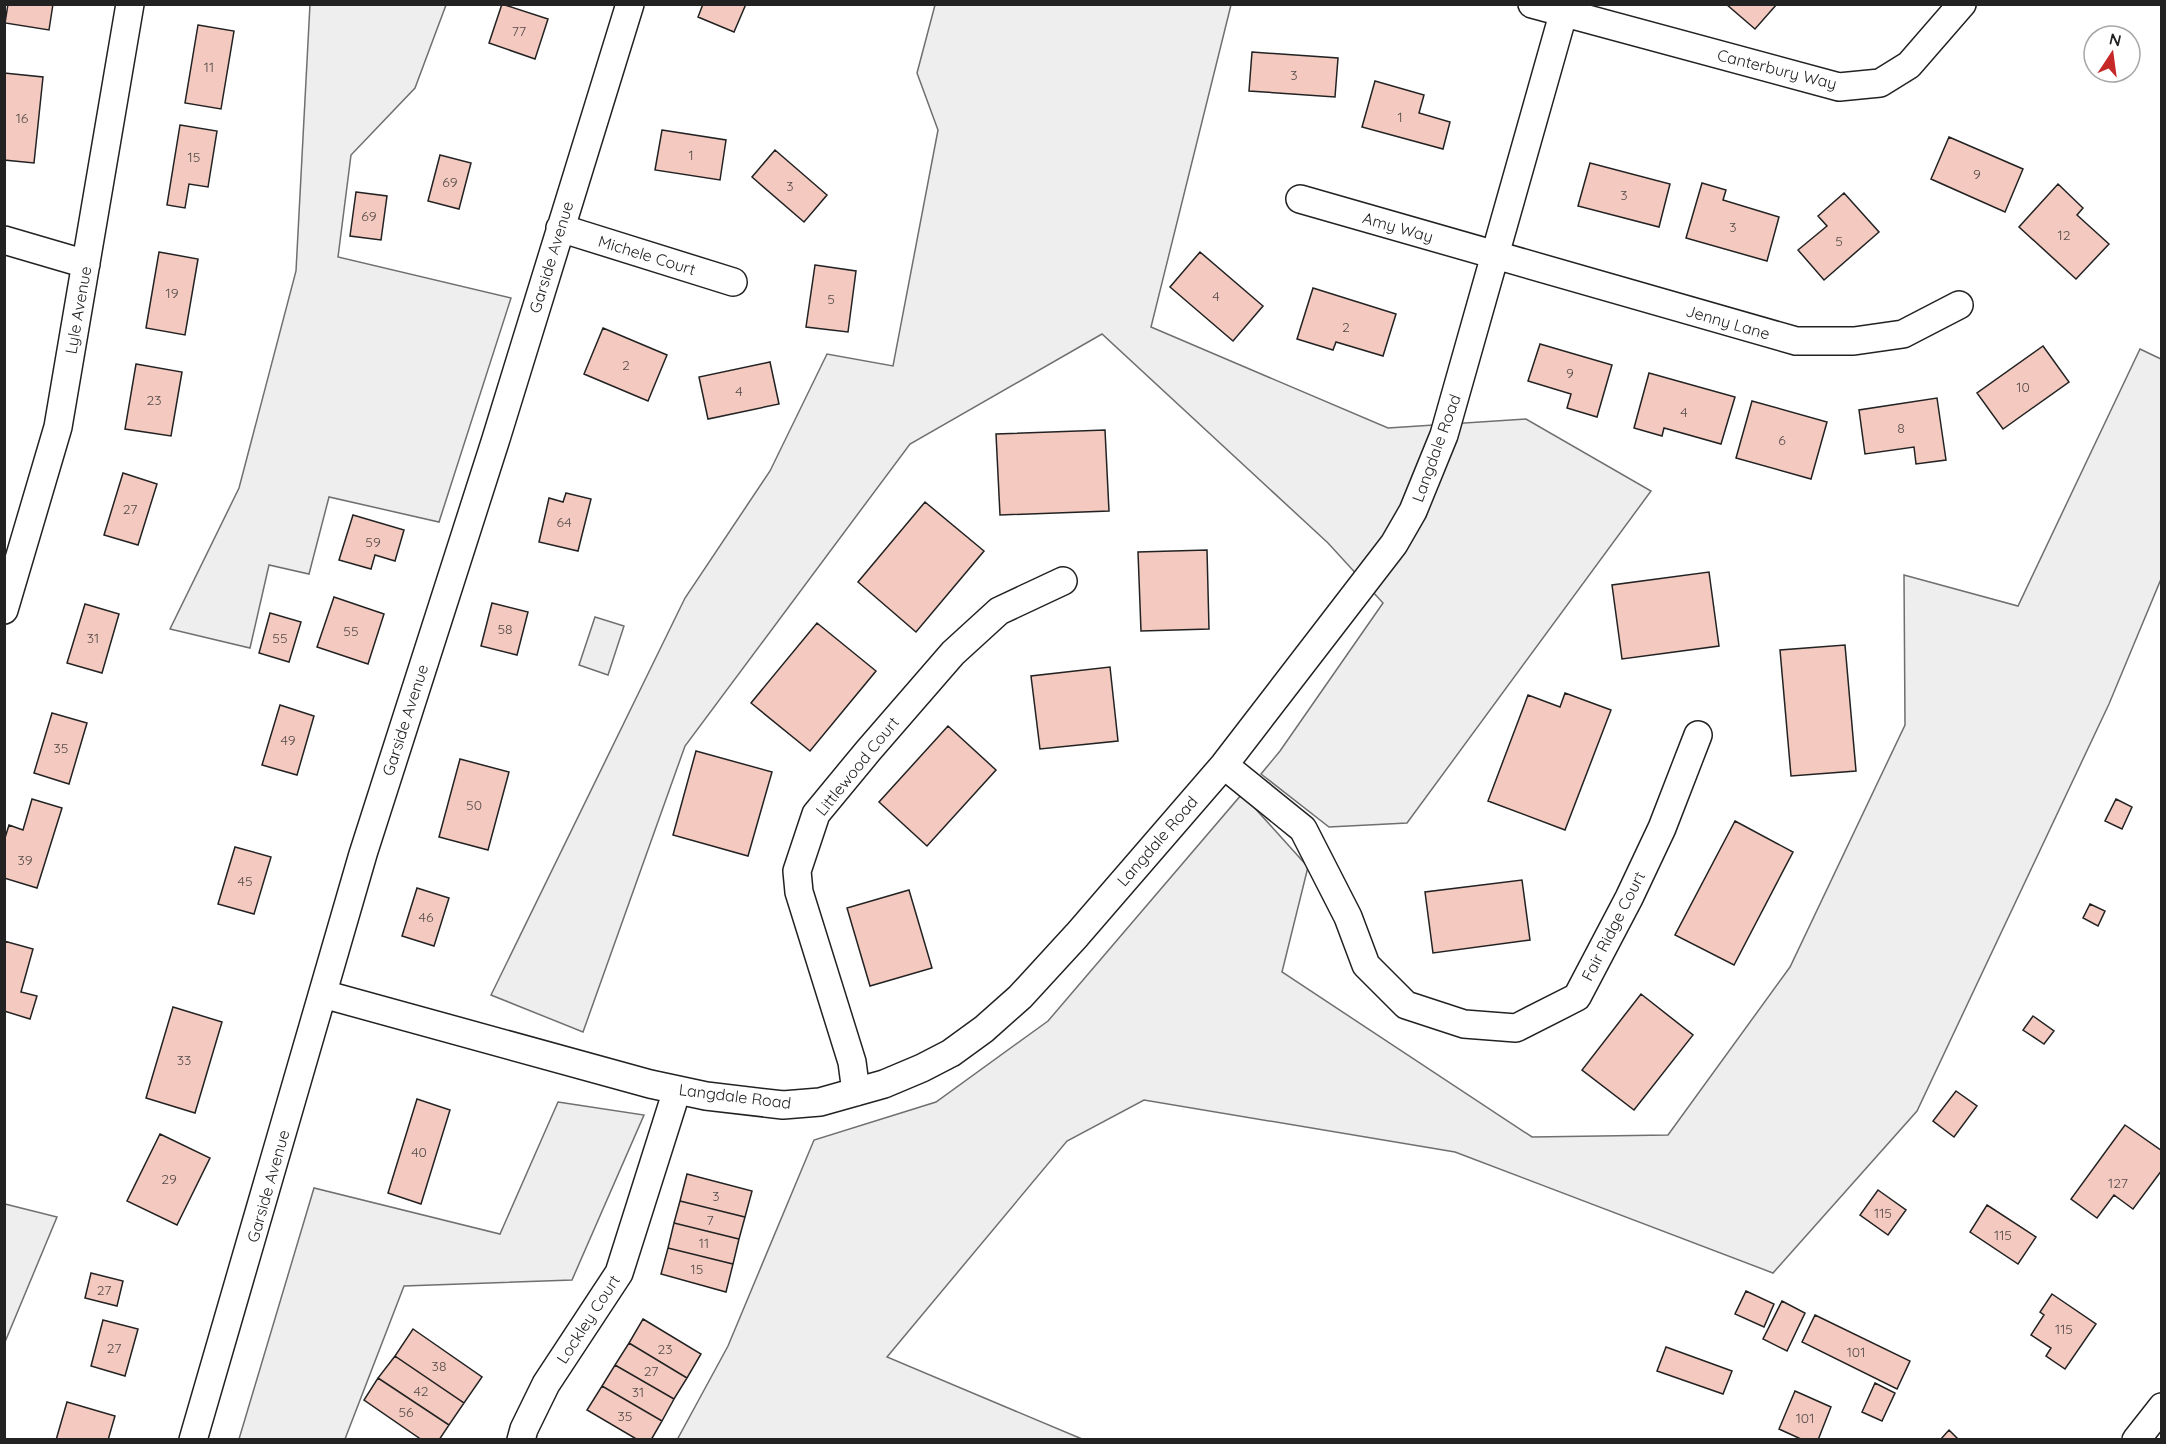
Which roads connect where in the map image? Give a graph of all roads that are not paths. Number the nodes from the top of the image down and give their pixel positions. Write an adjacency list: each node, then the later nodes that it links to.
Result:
1 (130, 4): 10 (street, Lyle Avenue)
2 (630, 4): 7 (street, Garside Avenue)
3 (1532, 4): 5 (street, Canterbury Way)
4 (1962, 4): 5 (street, Canterbury Way)
5 (1565, 9): 9 (street, Langdale Road)
6 (1300, 199): 9 (street, Amy Way)
7 (560, 228): 11 (street, Michele Court); 17 (street, Garside Avenue)
8 (4, 240): 10 (street)
9 (1495, 256): 12 (street, Jenny Lane); 16 (street, Langdale Road)
10 (86, 264): 14 (street, Lyle Avenue)
11 (734, 282)
12 (1959, 305)
13 (1063, 581): 19 (street, Littlewood Court)
14 (4, 610)
15 (1698, 735): 16 (street, Fair Ridge Court)
16 (1224, 765): 19 (street, Langdale Road)
17 (323, 994): 18 (street, Langdale Road); 21 (street, Garside Avenue)
18 (677, 1090): 19 (street, Langdale Road); 22 (street, Lockley Court)
19 (856, 1092)
20 (2162, 1407): 23 (street)
21 (193, 1440)
22 (521, 1440)
23 (2136, 1440)

